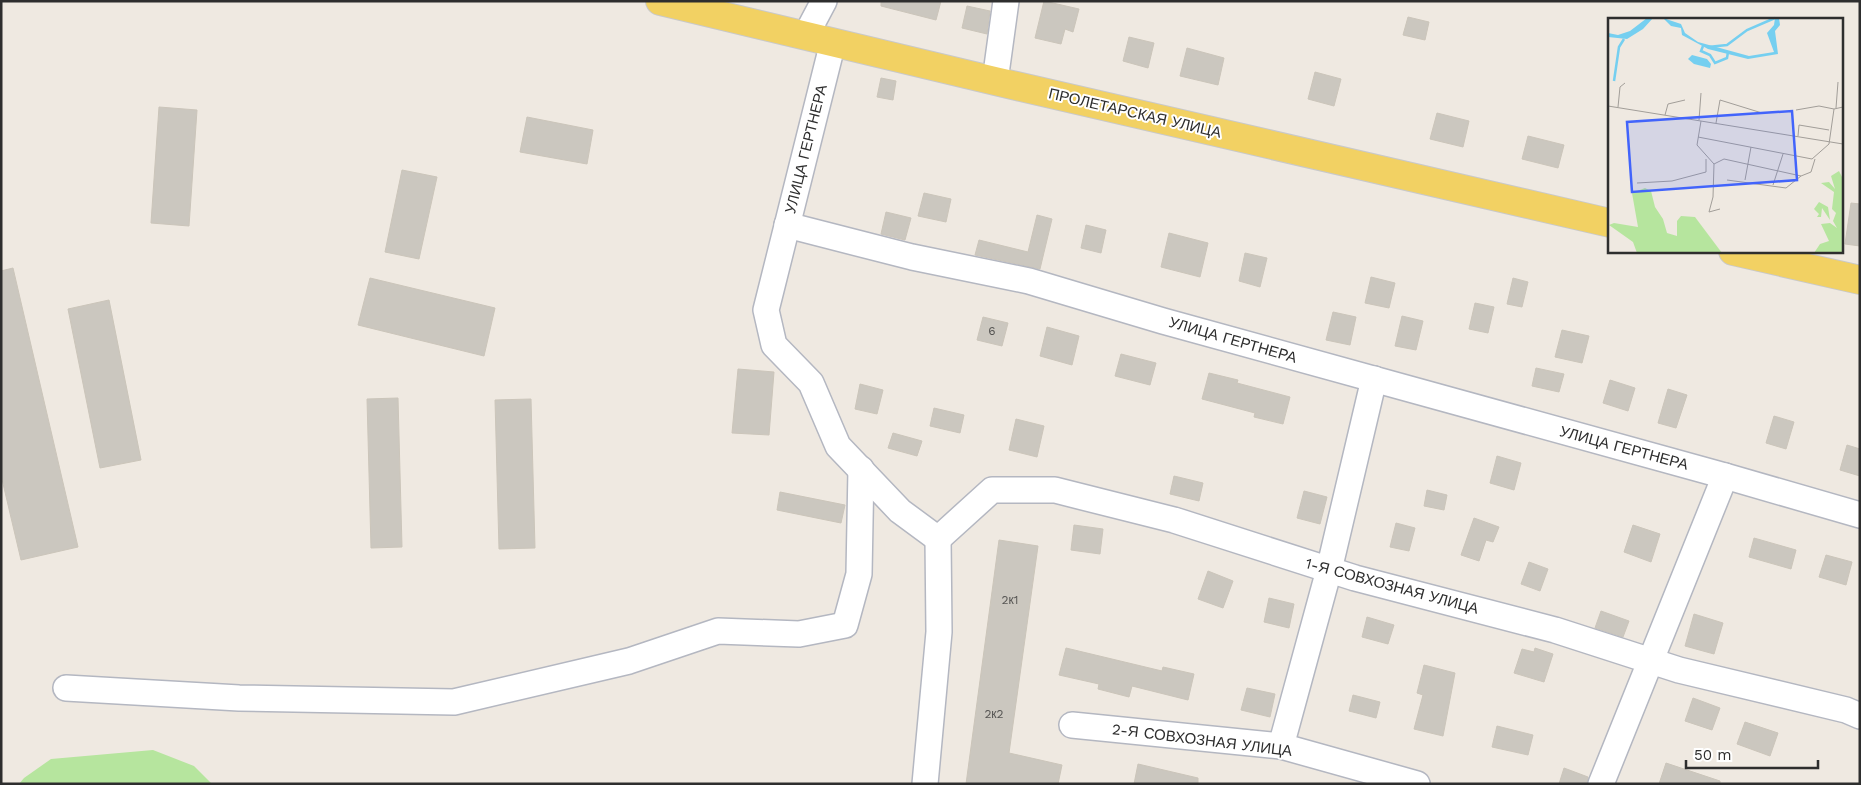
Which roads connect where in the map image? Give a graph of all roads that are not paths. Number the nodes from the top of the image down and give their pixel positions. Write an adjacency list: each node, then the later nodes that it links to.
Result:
1 (660, 1): 4 (main road, ПРОЛЕТАРСКАЯ УЛИЦА)
2 (824, 1): 4 (street)
3 (1006, 1): 6 (street)
4 (806, 35): 5 (main road, ПРОЛЕТАРСКАЯ УЛИЦА)
5 (833, 42): 6 (main road, ПРОЛЕТАРСКАЯ УЛИЦА); 8 (street, УЛИЦА ГЕРТНЕРА)
6 (995, 81): 7 (main road, ПРОЛЕТАРСКАЯ УЛИЦА)
7 (1608, 223)
8 (787, 225): 11 (street, УЛИЦА ГЕРТНЕРА); 12 (street)
9 (1737, 252): 10 (main road)
10 (1860, 280)
11 (1374, 379): 13 (street, УЛИЦА ГЕРТНЕРА); 16 (street)
12 (861, 469): 15 (street); 18 (street)
13 (1725, 476): 14 (street, УЛИЦА ГЕРТНЕРА); 17 (street)
14 (1860, 515)
15 (938, 539): 16 (street, 1-Я СОВХОЗНАЯ УЛИЦА); 22 (street)
16 (1329, 570): 17 (street, 1-Я СОВХОЗНАЯ УЛИЦА); 21 (street)
17 (1650, 661): 19 (street, 1-Я СОВХОЗНАЯ УЛИЦА); 24 (street)
18 (66, 688)
19 (1860, 716)
20 (1072, 725): 21 (street, 2-Я СОВХОЗНАЯ УЛИЦА)
21 (1281, 746): 23 (street, 2-Я СОВХОЗНАЯ УЛИЦА)
22 (925, 784)
23 (1417, 784)
24 (1601, 784)

